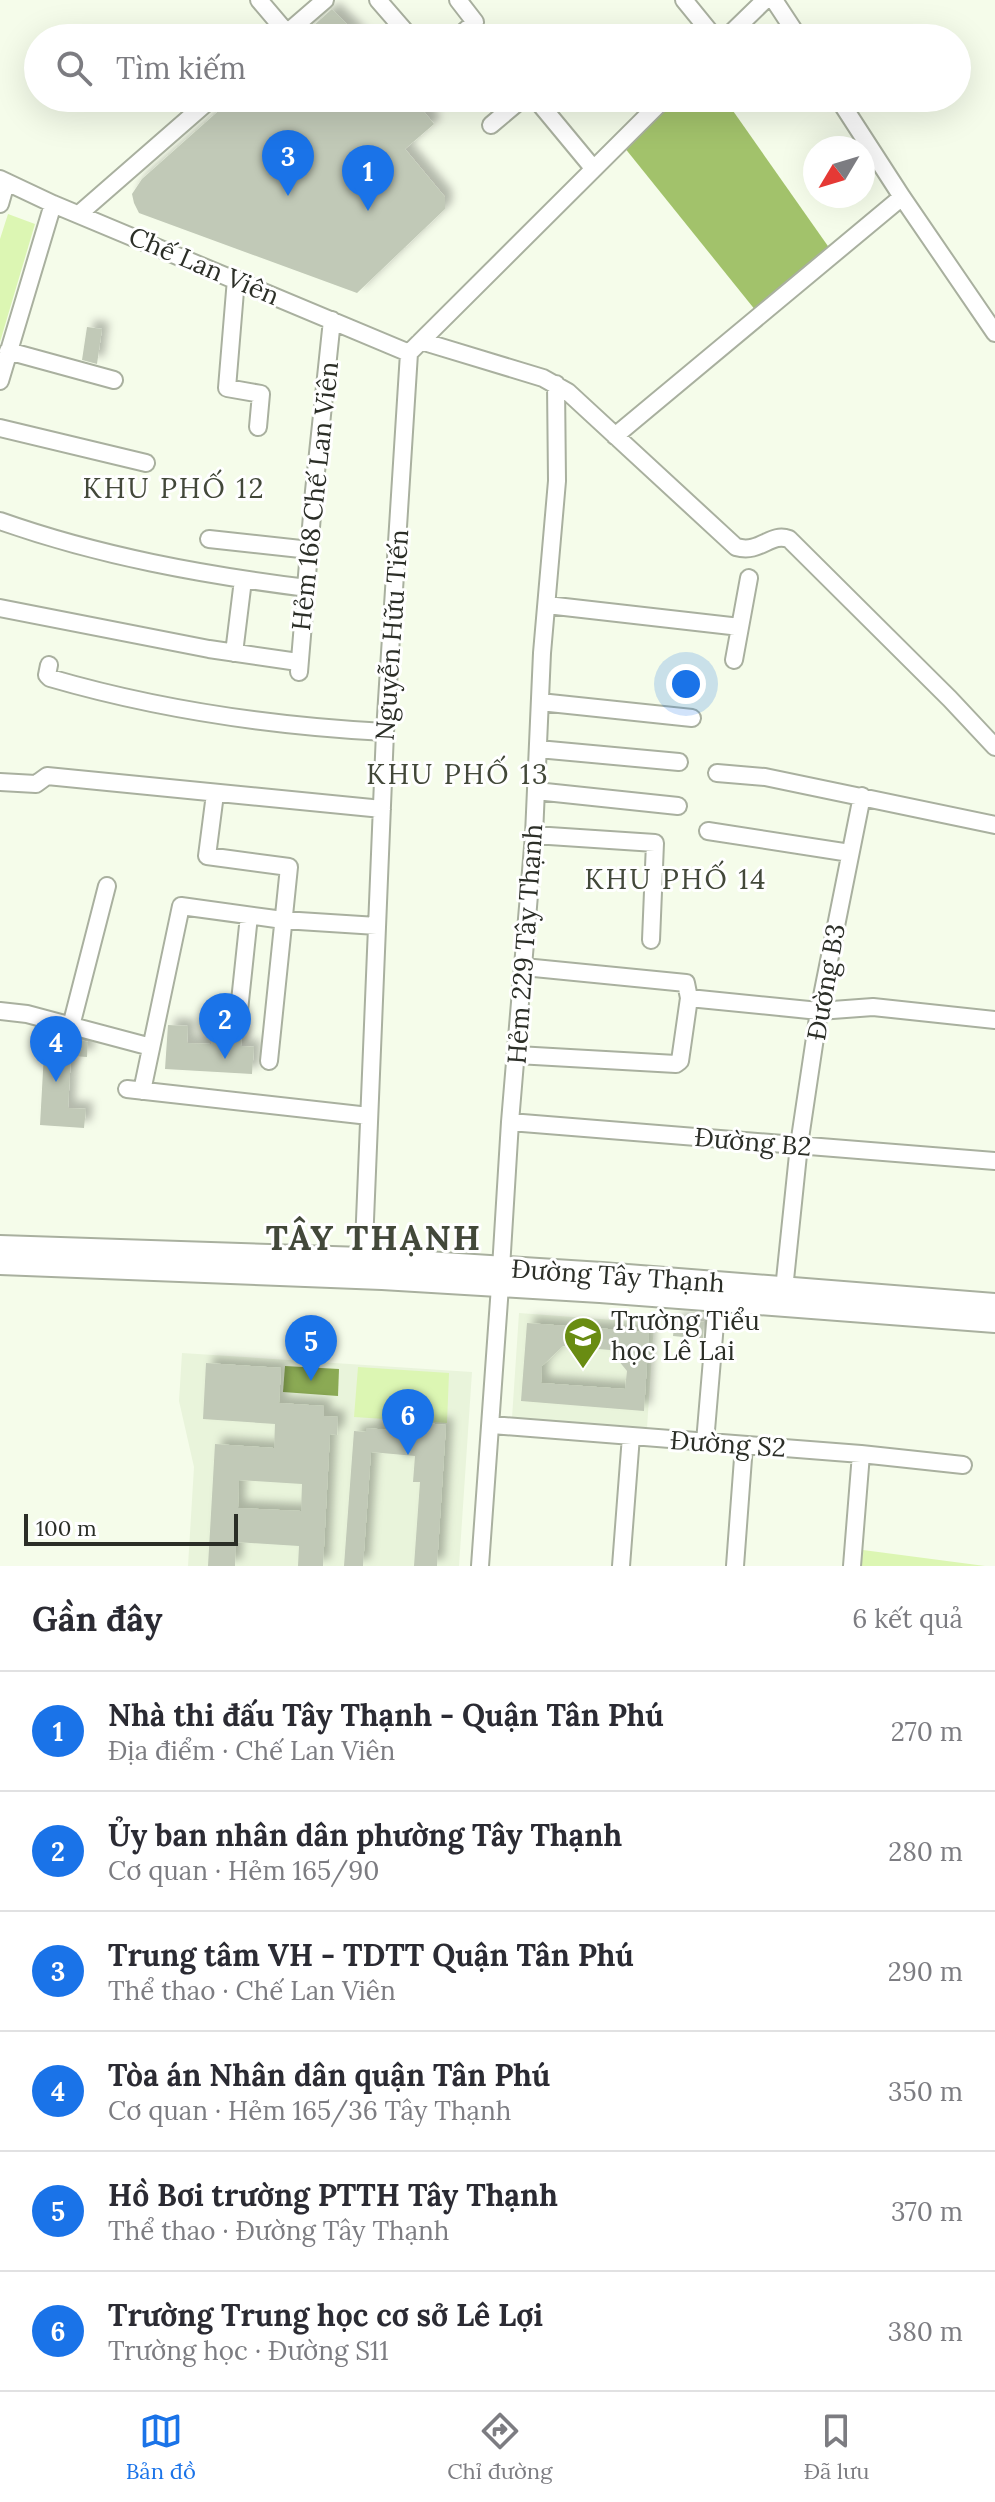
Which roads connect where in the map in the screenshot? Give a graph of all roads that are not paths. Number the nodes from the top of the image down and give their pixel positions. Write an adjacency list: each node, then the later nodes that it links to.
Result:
1 (259, 0): 8 (street)
2 (325, 0): 9 (street)
3 (378, 0): 10 (street)
4 (458, 0): 11 (street)
5 (684, 0): 12 (street)
6 (765, 0): 13 (street)
7 (774, 0): 14 (street)
8 (276, 24)
9 (297, 24)
10 (399, 24)
11 (473, 24)
12 (704, 24)
13 (740, 24)
14 (790, 24)
15 (196, 112): 26 (street)
16 (506, 112): 20 (street)
17 (547, 112): 21 (street)
18 (651, 112): 21 (street)
19 (847, 112): 23 (street)
20 (491, 125)
21 (593, 168): 30 (street)
22 (3, 181): 24 (street); 25 (street, Chế Lan Viên)
23 (902, 197): 29 (street); 37 (street)
24 (0, 204)
25 (53, 204): 26 (street, Chế Lan Viên); 31 (street)
26 (79, 214): 27 (street, Chế Lan Viên)
27 (236, 279): 28 (street, Chế Lan Viên); 35 (street)
28 (332, 320): 30 (street, Chế Lan Viên); 41 (street, Hẻm 168 Chế Lan Viên)
29 (995, 333)
30 (415, 347): 34 (street, Chế Lan Viên); 53 (street, Nguyễn Hữu Tiến)
31 (8, 351): 32 (street); 33 (street)
32 (114, 380)
33 (0, 381)
34 (556, 384): 37 (street, Chế Lan Viên); 45 (street, Hẻm 229 Tây Thạnh)
35 (258, 427)
36 (0, 428): 38 (street)
37 (615, 436): 54 (street, Chế Lan Viên)
38 (146, 463)
39 (0, 521): 43 (street)
40 (209, 539): 41 (street)
41 (310, 550): 44 (street, Hẻm 168 Chế Lan Viên)
42 (749, 578): 47 (street)
43 (243, 580): 44 (street); 48 (street)
44 (307, 588): 48 (street, Hẻm 168 Chế Lan Viên)
45 (547, 605): 47 (street); 51 (street, Hẻm 229 Tây Thạnh)
46 (0, 608): 48 (street)
47 (740, 627): 49 (street)
48 (234, 653)
49 (734, 660)
50 (49, 665): 53 (street)
51 (540, 702): 52 (street); 55 (street, Hẻm 229 Tây Thạnh)
52 (692, 718)
53 (385, 732): 63 (street, Nguyễn Hữu Tiến)
54 (995, 747)
55 (538, 749): 56 (street); 59 (street, Hẻm 229 Tây Thạnh)
56 (679, 762)
57 (717, 773): 61 (street)
58 (0, 782): 60 (street)
59 (536, 791): 62 (street); 66 (street, Hẻm 229 Tây Thạnh)
60 (215, 794): 63 (street); 70 (street)
61 (862, 796): 64 (street); 67 (street, Đường B3)
62 (678, 806)
63 (382, 809): 71 (street, Nguyễn Hữu Tiến)
64 (995, 825)
65 (708, 831): 67 (street)
66 (534, 835): 72 (street); 73 (street, Hẻm 229 Tây Thạnh)
67 (850, 853): 76 (street, Đường B3)
68 (107, 886): 79 (street)
69 (249, 916): 70 (street); 77 (street); 80 (street)
70 (283, 920): 71 (street); 82 (street)
71 (377, 926): 83 (street, Nguyễn Hữu Tiến)
72 (651, 940)
73 (524, 967): 74 (street); 81 (street, Hẻm 229 Tây Thạnh)
74 (689, 998): 76 (street); 81 (street)
75 (0, 1011): 79 (street)
76 (819, 1011): 78 (street); 85 (street, Đường B3)
77 (238, 1020)
78 (995, 1020)
79 (71, 1026): 80 (street)
80 (151, 1047): 83 (street)
81 (517, 1055): 84 (street, Hẻm 229 Tây Thạnh)
82 (269, 1061)
83 (369, 1116): 89 (street, Nguyễn Hữu Tiến)
84 (510, 1122): 85 (street, Đường B2); 90 (street, Hẻm 229 Tây Thạnh)
85 (799, 1145): 86 (street, Đường B2); 91 (street, Đường B3)
86 (995, 1161)
87 (0, 1247): 89 (street, Đường Tây Thạnh)
88 (0, 1263): 89 (street, Đường Tây Thạnh)
89 (363, 1268): 90 (street, Đường Tây Thạnh)
90 (501, 1277): 91 (street, Đường Tây Thạnh); 92 (street, Đường Tây Thạnh); 95 (street, Hẻm 229 Tây Thạnh)
91 (783, 1297): 92 (street, Đường Tây Thạnh); 93 (street, Đường Tây Thạnh); 94 (street, Đường Tây Thạnh)
92 (717, 1300): 97 (street)
93 (995, 1305)
94 (995, 1321)
95 (492, 1425): 96 (street, Đường S2); 101 (street, Hẻm 229 Tây Thạnh)
96 (631, 1436): 97 (street, Đường S2); 102 (street)
97 (705, 1442): 98 (street, Đường S2)
98 (744, 1445): 99 (street, Đường S2); 103 (street)
99 (861, 1454): 100 (street, Đường S2); 104 (street)
100 (963, 1465)
101 (480, 1566)
102 (621, 1566)
103 (735, 1566)
104 (852, 1566)

